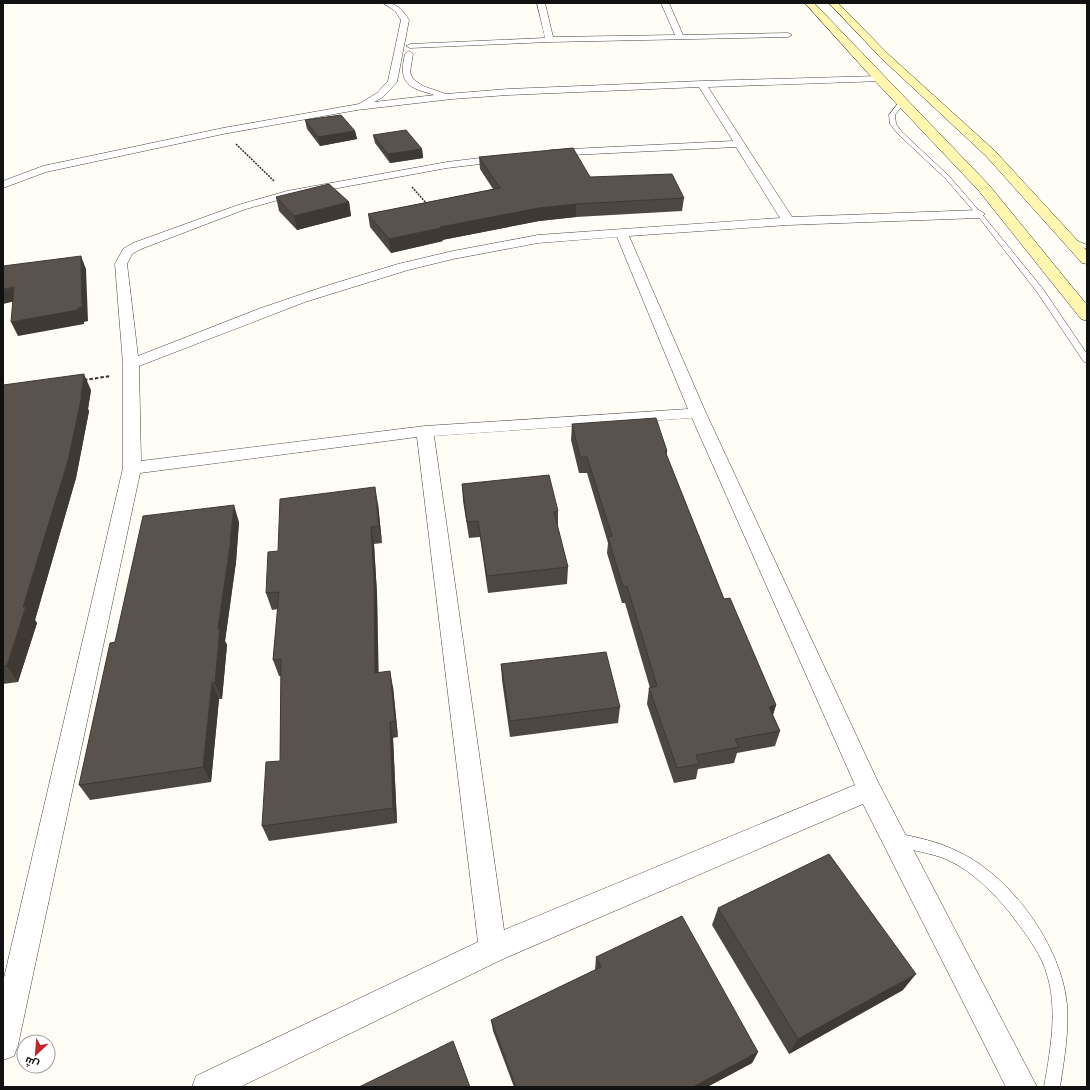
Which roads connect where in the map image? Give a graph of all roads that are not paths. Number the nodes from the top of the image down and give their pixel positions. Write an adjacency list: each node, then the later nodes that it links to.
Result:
1 (387, 3): 11 (street)
2 (400, 3): 7 (street)
3 (665, 3): 9 (street)
4 (809, 3): 13 (street)
5 (832, 3): 25 (street)
6 (539, 5): 10 (street)
7 (411, 12)
8 (788, 35): 9 (street)
9 (679, 36): 10 (street)
10 (550, 40): 12 (street)
11 (395, 74): 12 (street); 17 (street)
12 (406, 74): 15 (street)
13 (879, 79): 14 (street); 16 (street)
14 (702, 84): 15 (street); 18 (street)
15 (452, 96): 17 (street)
16 (902, 102): 22 (lane); 28 (street)
17 (357, 107): 19 (street)
18 (740, 144): 23 (street); 30 (street)
19 (43, 169): 20 (street); 21 (street)
20 (10, 170)
21 (3, 185)
22 (979, 214): 23 (street); 29 (lane)
23 (788, 220): 24 (street)
24 (621, 232): 30 (street); 31 (street)
25 (1069, 239): 26 (lane); 27 (street)
26 (1087, 247)
27 (1087, 260)
28 (1087, 316)
29 (1087, 360)
30 (132, 368): 33 (street)
31 (698, 413): 32 (street); 34 (street)
32 (425, 431): 33 (street); 36 (street)
33 (132, 468): 37 (street)
34 (869, 790): 35 (street); 36 (street)
35 (894, 838): 39 (street); 40 (lane)
36 (493, 949): 38 (street)
37 (3, 1045)
38 (207, 1087)
39 (1022, 1087)
40 (1052, 1087)

